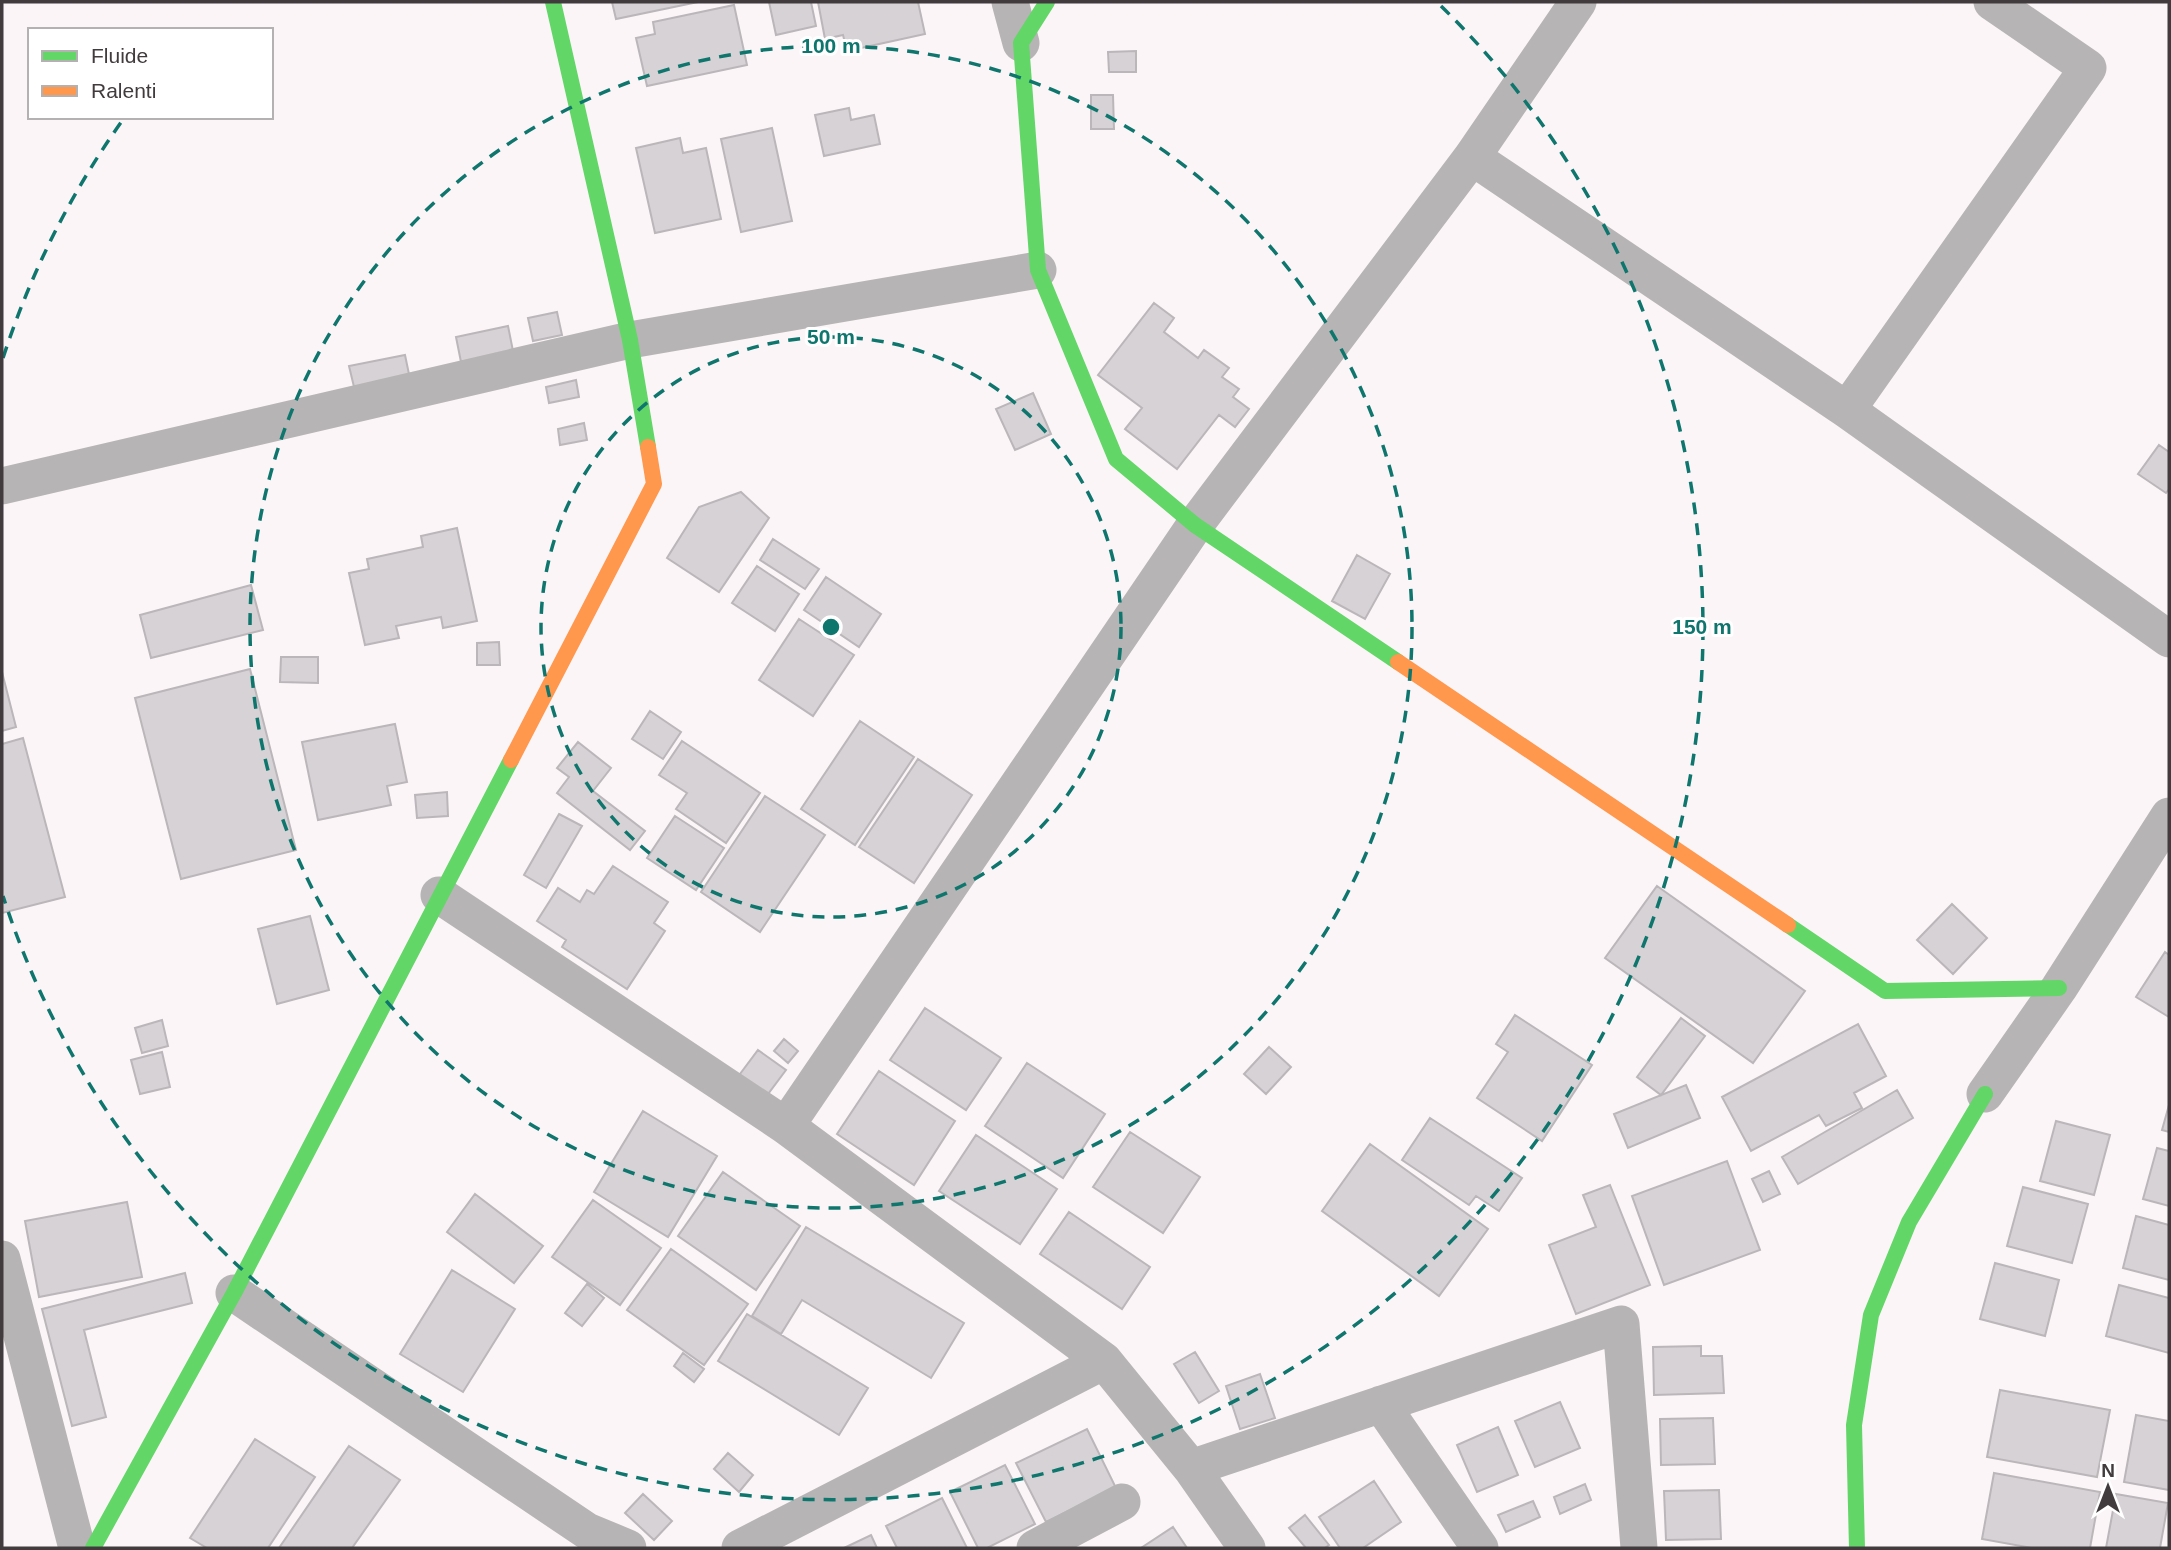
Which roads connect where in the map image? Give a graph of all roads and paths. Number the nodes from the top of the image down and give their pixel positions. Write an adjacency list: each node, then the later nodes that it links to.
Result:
1 (553, 2): 9 (street)
2 (1010, 2): 6 (street)
3 (1047, 2): 6 (street)
4 (1578, 2): 7 (street)
5 (1992, 2): 10 (street)
6 (1021, 43): 8 (street)
7 (1472, 157): 10 (street); 12 (street)
8 (1038, 270): 9 (street); 12 (street)
9 (630, 340): 11 (street); 15 (street)
10 (1847, 410): 13 (street)
11 (2, 486)
12 (1195, 525): 16 (street); 18 (street)
13 (2169, 639)
14 (2169, 816): 16 (street)
15 (439, 895): 18 (street); 20 (street)
16 (2059, 988): 17 (street)
17 (1985, 1094): 33 (street)
18 (786, 1126): 21 (street)
19 (2, 1259): 25 (street)
20 (234, 1293): 26 (street); 27 (street)
21 (1104, 1361): 23 (street); 28 (street)
22 (1381, 1404): 23 (street); 31 (street); 32 (street)
23 (1191, 1468): 30 (street)
24 (1122, 1502): 29 (street)
25 (77, 1548)
26 (93, 1548)
27 (628, 1548)
28 (740, 1548)
29 (1035, 1548)
30 (1247, 1548)
31 (1480, 1548)
32 (1639, 1548)
33 (1857, 1548)

